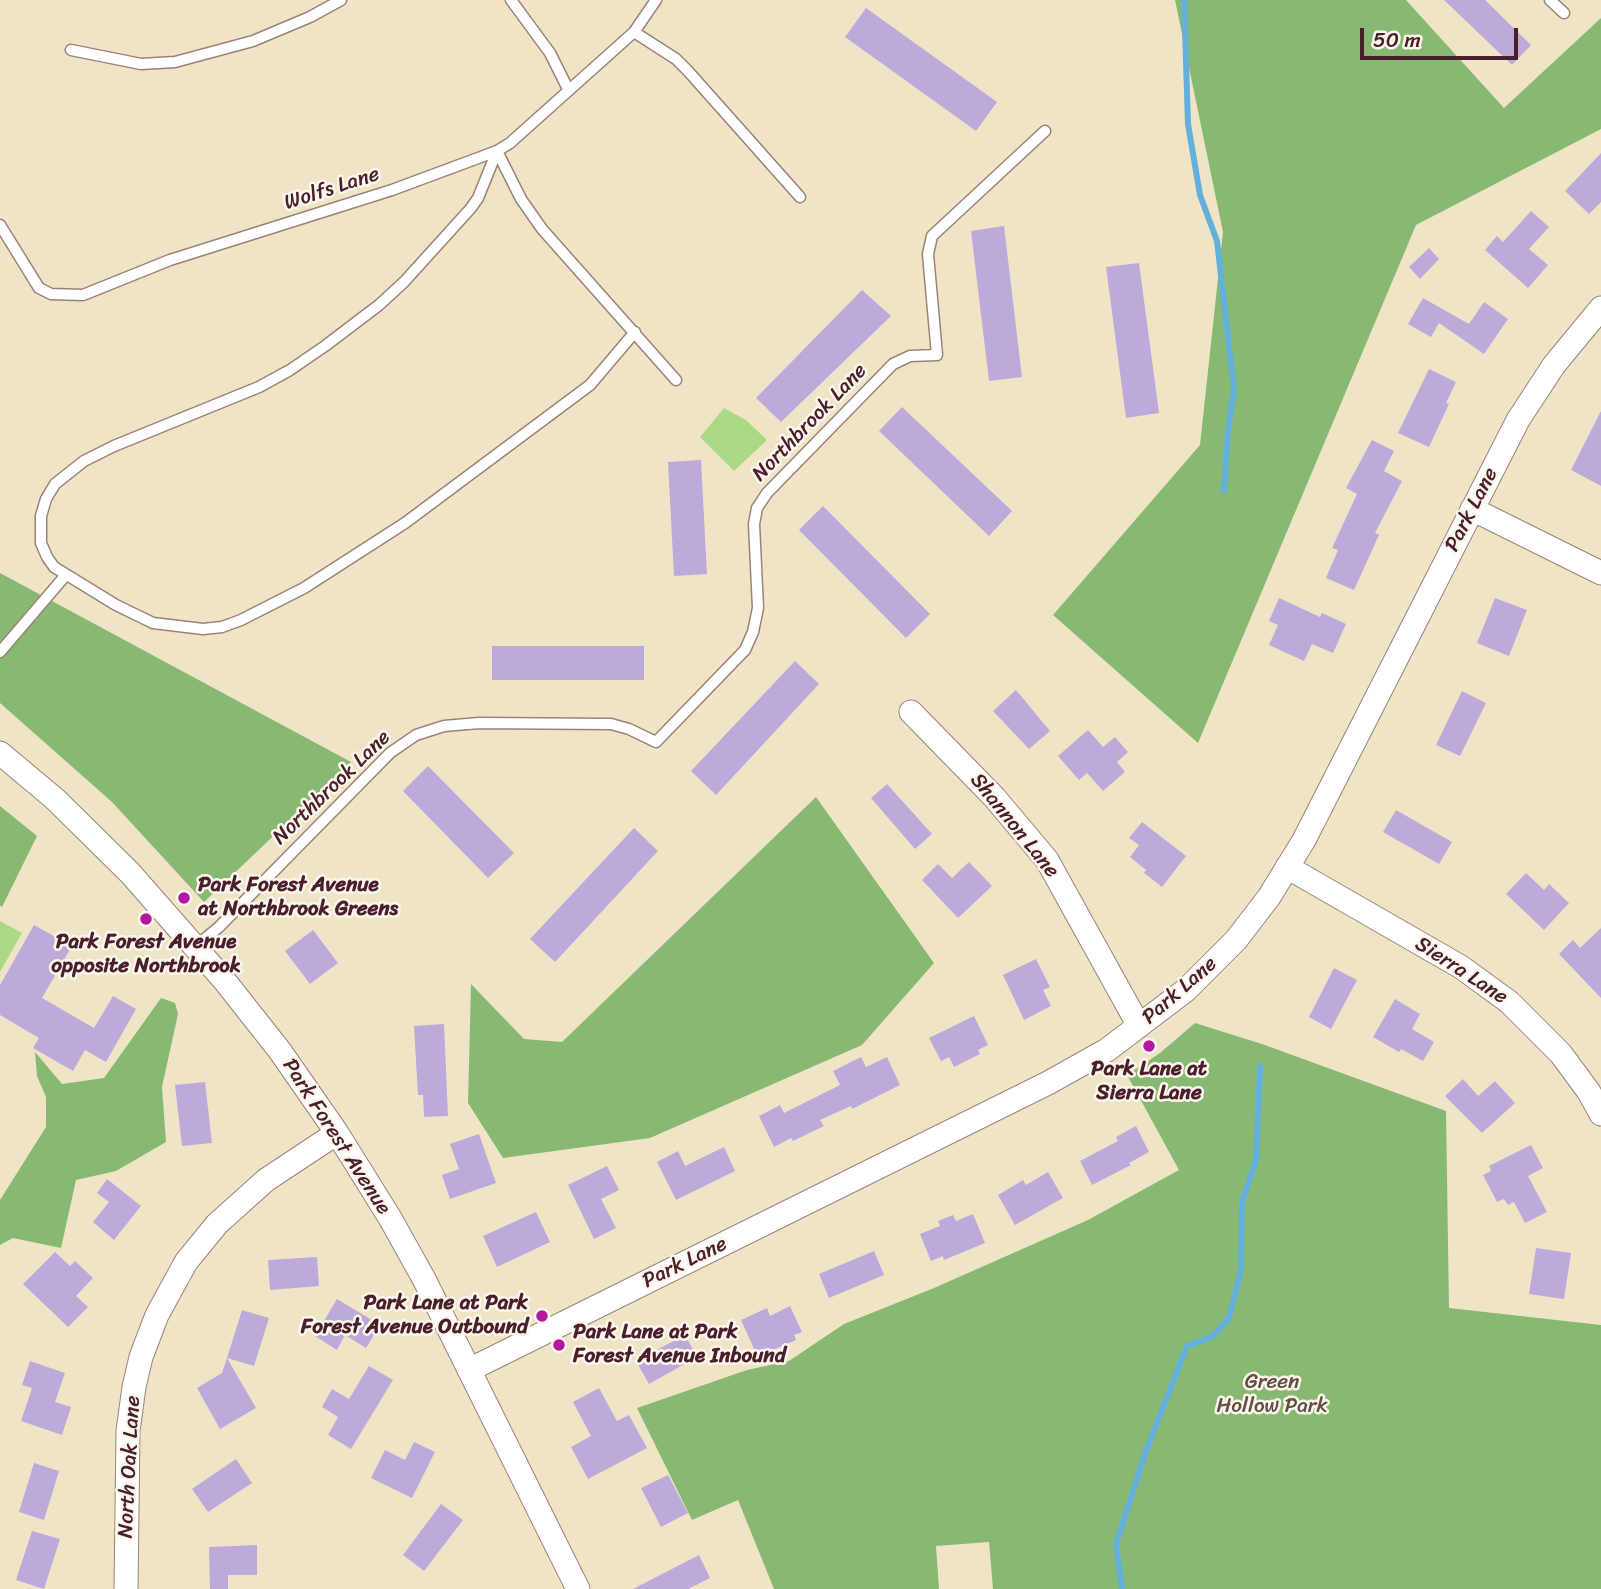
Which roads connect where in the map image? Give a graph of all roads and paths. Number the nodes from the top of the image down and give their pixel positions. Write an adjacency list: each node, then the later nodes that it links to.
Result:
1 (341, 0): 7 (lane)
2 (511, 0): 8 (lane)
3 (656, 0): 6 (lane, Wolfs Lane)
4 (1550, 0): 5 (lane)
5 (1564, 13)
6 (634, 32): 8 (lane, Wolfs Lane); 11 (lane)
7 (71, 50)
8 (568, 89): 10 (lane, Wolfs Lane)
9 (1045, 131): 23 (lane, Northbrook Lane)
10 (497, 151): 12 (lane, Wolfs Lane); 14 (lane); 18 (lane)
11 (800, 197)
12 (0, 225)
13 (1601, 308): 16 (street, Park Lane)
14 (635, 332): 15 (lane); 18 (lane)
15 (677, 380)
16 (1472, 509): 17 (street); 22 (street, Park Lane)
17 (1601, 573)
18 (65, 576): 19 (lane)
19 (0, 652)
20 (911, 712): 24 (street, Shannon Lane)
21 (0, 753): 23 (street, Park Forest Avenue)
22 (1287, 867): 24 (street, Park Lane); 25 (street, Sierra Lane)
23 (195, 947): 26 (street, Park Forest Avenue)
24 (1139, 1026): 27 (street, Park Lane)
25 (1601, 1114)
26 (337, 1133): 27 (street, Park Forest Avenue); 28 (street, North Oak Lane)
27 (468, 1370): 29 (street, Park Forest Avenue)
28 (126, 1589)
29 (578, 1589)

